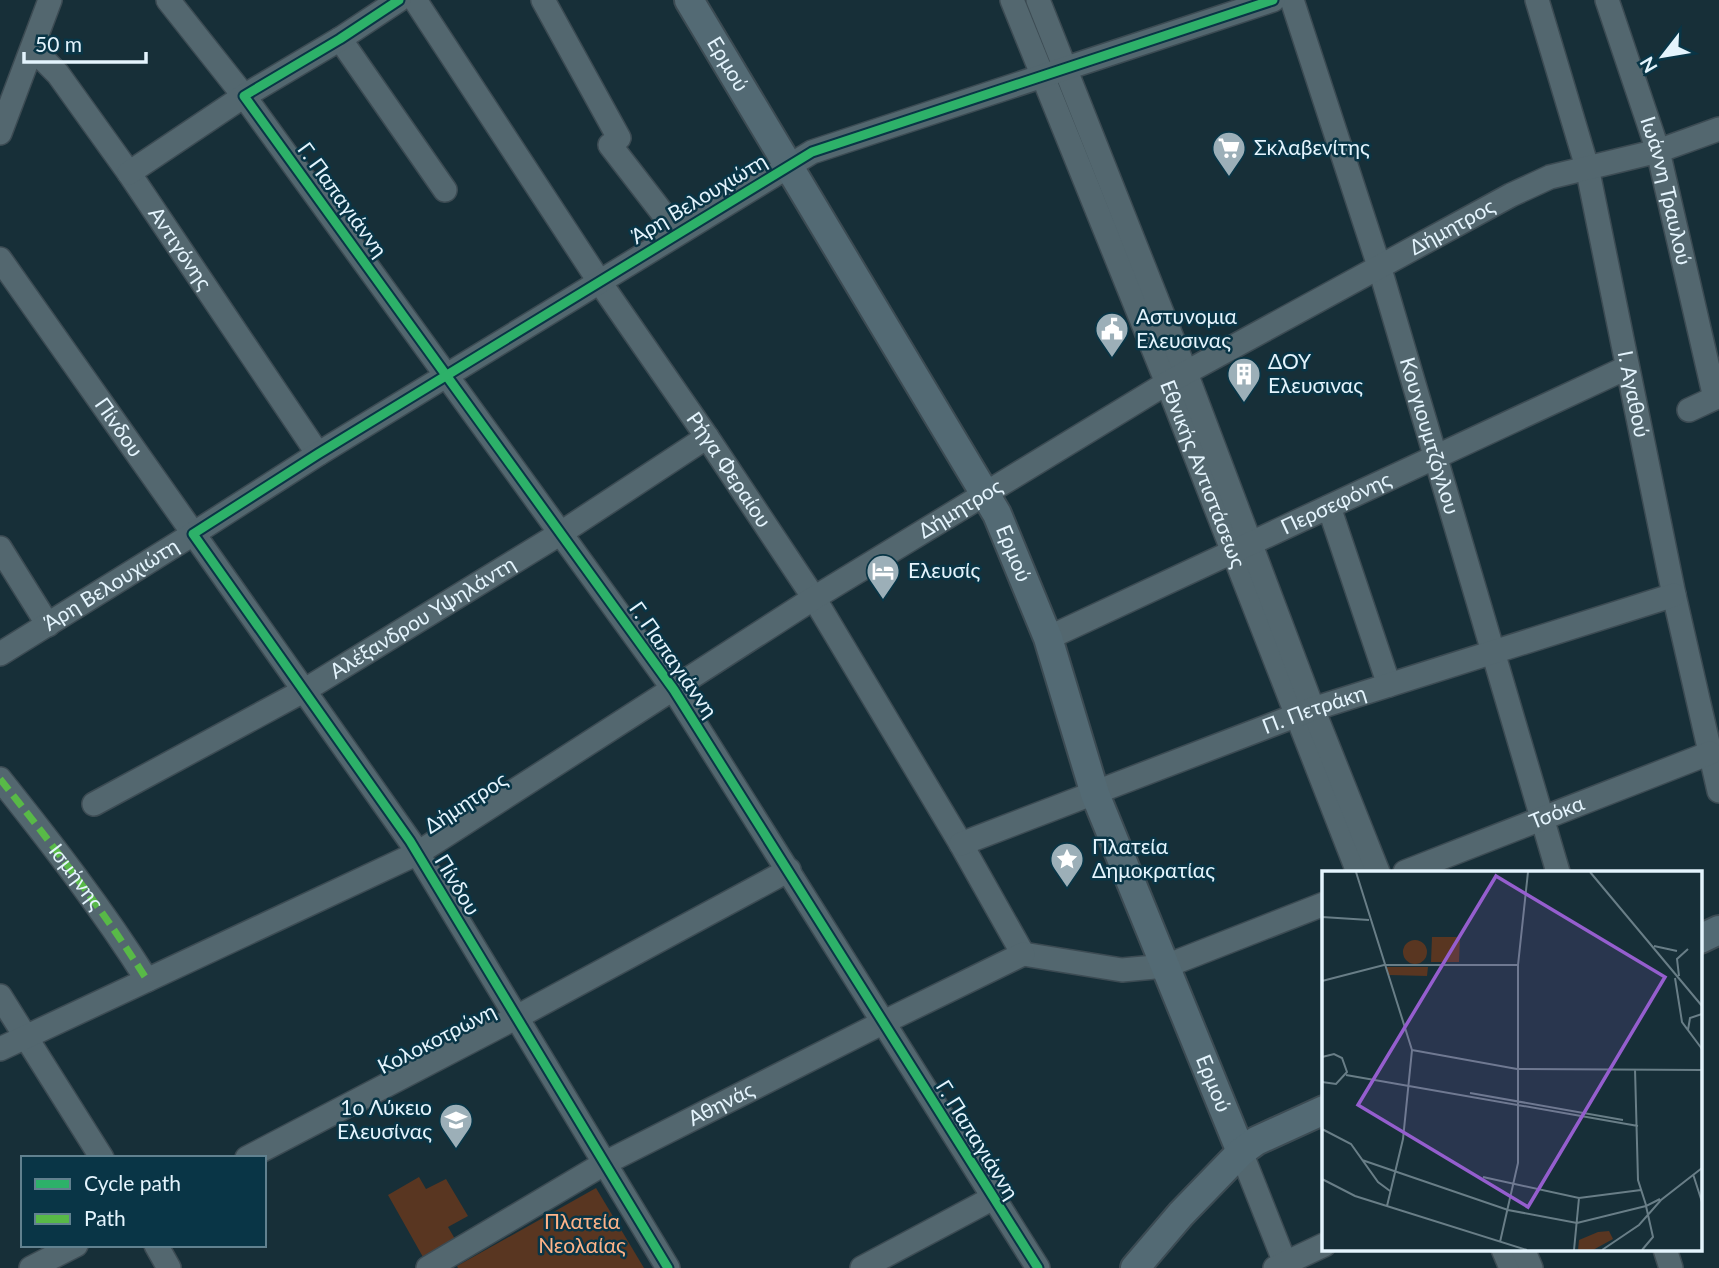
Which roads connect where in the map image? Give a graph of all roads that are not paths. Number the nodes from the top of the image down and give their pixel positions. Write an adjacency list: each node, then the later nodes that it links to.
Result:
1 (50, 0): 14 (street)
2 (168, 0): 17 (street, Γ. Παπαγιάννη)
3 (399, 0): 13 (street)
4 (415, 0): 28 (street, Ρήγα Φεραίου)
5 (543, 0): 25 (street)
6 (1012, 0): 16 (street, Εθνικής Αντιστάσεως)
7 (1038, 0): 15 (street, Εθνικής Αντιστάσεως)
8 (1273, 0): 15 (street, Άρη Βελουχιώτη)
9 (1292, 0): 27 (street, Κουγιουμτζόγλου)
10 (1537, 0): 22 (street, Ι. Αγαθού)
11 (1607, 0): 20 (street, Ιωάννη Τραυλού)
12 (698, 2): 21 (main road, Ερμού)
13 (340, 39): 17 (street); 24 (street)
14 (33, 49): 19 (street); 23 (street, Αντιγόνης)
15 (1065, 68): 16 (street, Άρη Βελουχιώτη); 32 (street, Εθνικής Αντιστάσεως)
16 (1041, 77): 21 (street, Άρη Βελουχιώτη); 32 (street, Εθνικής Αντιστάσεως)
17 (244, 96): 23 (street); 31 (street, Γ. Παπαγιάννη)
18 (1719, 130): 20 (street, Δήμητρος)
19 (0, 133)
20 (1658, 151): 22 (street, Δήμητρος); 29 (street, Ιωάννη Τραυλού)
21 (788, 165): 25 (street, Άρη Βελουχιώτη); 37 (main road, Ερμού)
22 (1587, 167): 27 (street, Δήμητρος); 30 (street, Ι. Αγαθού)
23 (130, 173): 35 (street, Αντιγόνης)
24 (445, 190)
25 (678, 233): 28 (street, Άρη Βελουχιώτη)
26 (0, 259): 40 (street, Πίνδου)
27 (1380, 268): 32 (street, Δήμητρος); 36 (street, Κουγιουμτζόγλου)
28 (599, 281): 31 (street, Άρη Βελουχιώτη); 34 (street, Ρήγα Φεραίου)
29 (1711, 340): 33 (street, Ιωάννη Τραυλού)
30 (1626, 368): 36 (street, Περσεφόνης); 43 (street, Ι. Αγαθού)
31 (447, 375): 35 (street, Άρη Βελουχιώτη); 39 (street, Γ. Παπαγιάννη)
32 (1176, 378): 37 (street, Δήμητρος); 42 (street, Εθνικής Αντιστάσεως)
33 (1689, 410)
34 (707, 437): 39 (street, Αλέξανδρου Υψηλάντη); 44 (street, Ρήγα Φεραίου)
35 (318, 454): 40 (street, Άρη Βελουχιώτη)
36 (1436, 458): 38 (street, Περσεφόνης); 47 (street, Κουγιουμτζόγλου)
37 (986, 494): 44 (street, Δήμητρος); 46 (main road, Ερμού)
38 (1329, 507): 42 (street, Περσεφόνης); 49 (street)
39 (561, 533): 50 (street, Αλέξανδρου Υψηλάντη); 51 (street, Γ. Παπαγιάννη)
40 (193, 534): 45 (street, Άρη Βελουχιώτη); 50 (street, Πίνδου)
41 (0, 548): 45 (street)
42 (1242, 549): 46 (street, Περσεφόνης); 52 (street, Εθνικής Αντιστάσεως)
43 (1674, 596): 47 (street, Π. Πετράκη); 53 (street, Ι. Αγαθού)
44 (814, 598): 51 (street, Δήμητρος); 59 (street, Ρήγα Φεραίου)
45 (48, 625): 48 (street, Άρη Βελουχιώτη)
46 (1048, 638): 56 (main road, Ερμού)
47 (1494, 652): 49 (street, Π. Πετράκη); 58 (street, Κουγιουμτζόγλου)
48 (0, 654)
49 (1389, 685): 52 (street, Π. Πετράκη)
50 (305, 690): 57 (street, Αλέξανδρου Υψηλάντη); 60 (street, Πίνδου)
51 (674, 690): 60 (street, Δήμητρος); 61 (street, Γ. Παπαγιάννη)
52 (1304, 713): 56 (street, Π. Πετράκη); 62 (street, Εθνικής Αντιστάσεως); 63 (street, Εθνικής Αντιστάσεως)
53 (1710, 753): 55 (street, Ι. Αγαθού); 58 (street, Τσόκα)
54 (0, 779): 71 (street, Ισμήνης)
55 (1719, 791)
56 (1096, 794): 59 (street, Π. Πετράκη); 70 (main road, Ερμού)
57 (94, 804)
58 (1543, 820): 64 (street, Τσόκα); 65 (street, Κουγιουμτζόγλου)
59 (961, 844): 69 (street, Ρήγα Φεραίου)
60 (418, 853): 71 (street, Δήμητρος); 73 (street, Πίνδου)
61 (789, 870): 73 (street, Κολοκοτρώνη); 74 (street, Γ. Παπαγιάννη)
62 (1357, 871)
63 (1377, 871)
64 (1410, 871)
65 (1557, 871)
66 (1322, 905): 70 (street)
67 (1719, 930): 68 (main road)
68 (1702, 938)
69 (1023, 954): 70 (street); 74 (street, Αθηνάς)
70 (1166, 966): 78 (main road, Ερμού)
71 (147, 980): 75 (street, Δήμητρος)
72 (0, 996): 75 (street)
73 (517, 1017): 80 (street, Κολοκοτρώνη); 81 (street, Πίνδου)
74 (882, 1023): 81 (street, Αθηνάς); 82 (street, Γ. Παπαγιάννη)
75 (26, 1037): 76 (street, Δήμητρος); 79 (street)
76 (0, 1049)
77 (1322, 1112): 78 (main road)
78 (1241, 1152): 89 (street); 96 (main road)
79 (101, 1156)
80 (251, 1156)
81 (605, 1163): 92 (street, Αθηνάς); 93 (street, Πίνδου)
82 (993, 1198): 94 (street); 95 (street, Γ. Παπαγιάννη)
83 (1322, 1246): 89 (street)
84 (72, 1247): 90 (street)
85 (157, 1247): 91 (street)
86 (1503, 1250): 97 (street)
87 (1523, 1250): 98 (street)
88 (1665, 1250): 99 (street)
89 (1280, 1265)
90 (31, 1268)
91 (169, 1268)
92 (428, 1268)
93 (668, 1268)
94 (862, 1268)
95 (1038, 1268)
96 (1135, 1268)
97 (1510, 1268)
98 (1531, 1268)
99 (1671, 1268)

